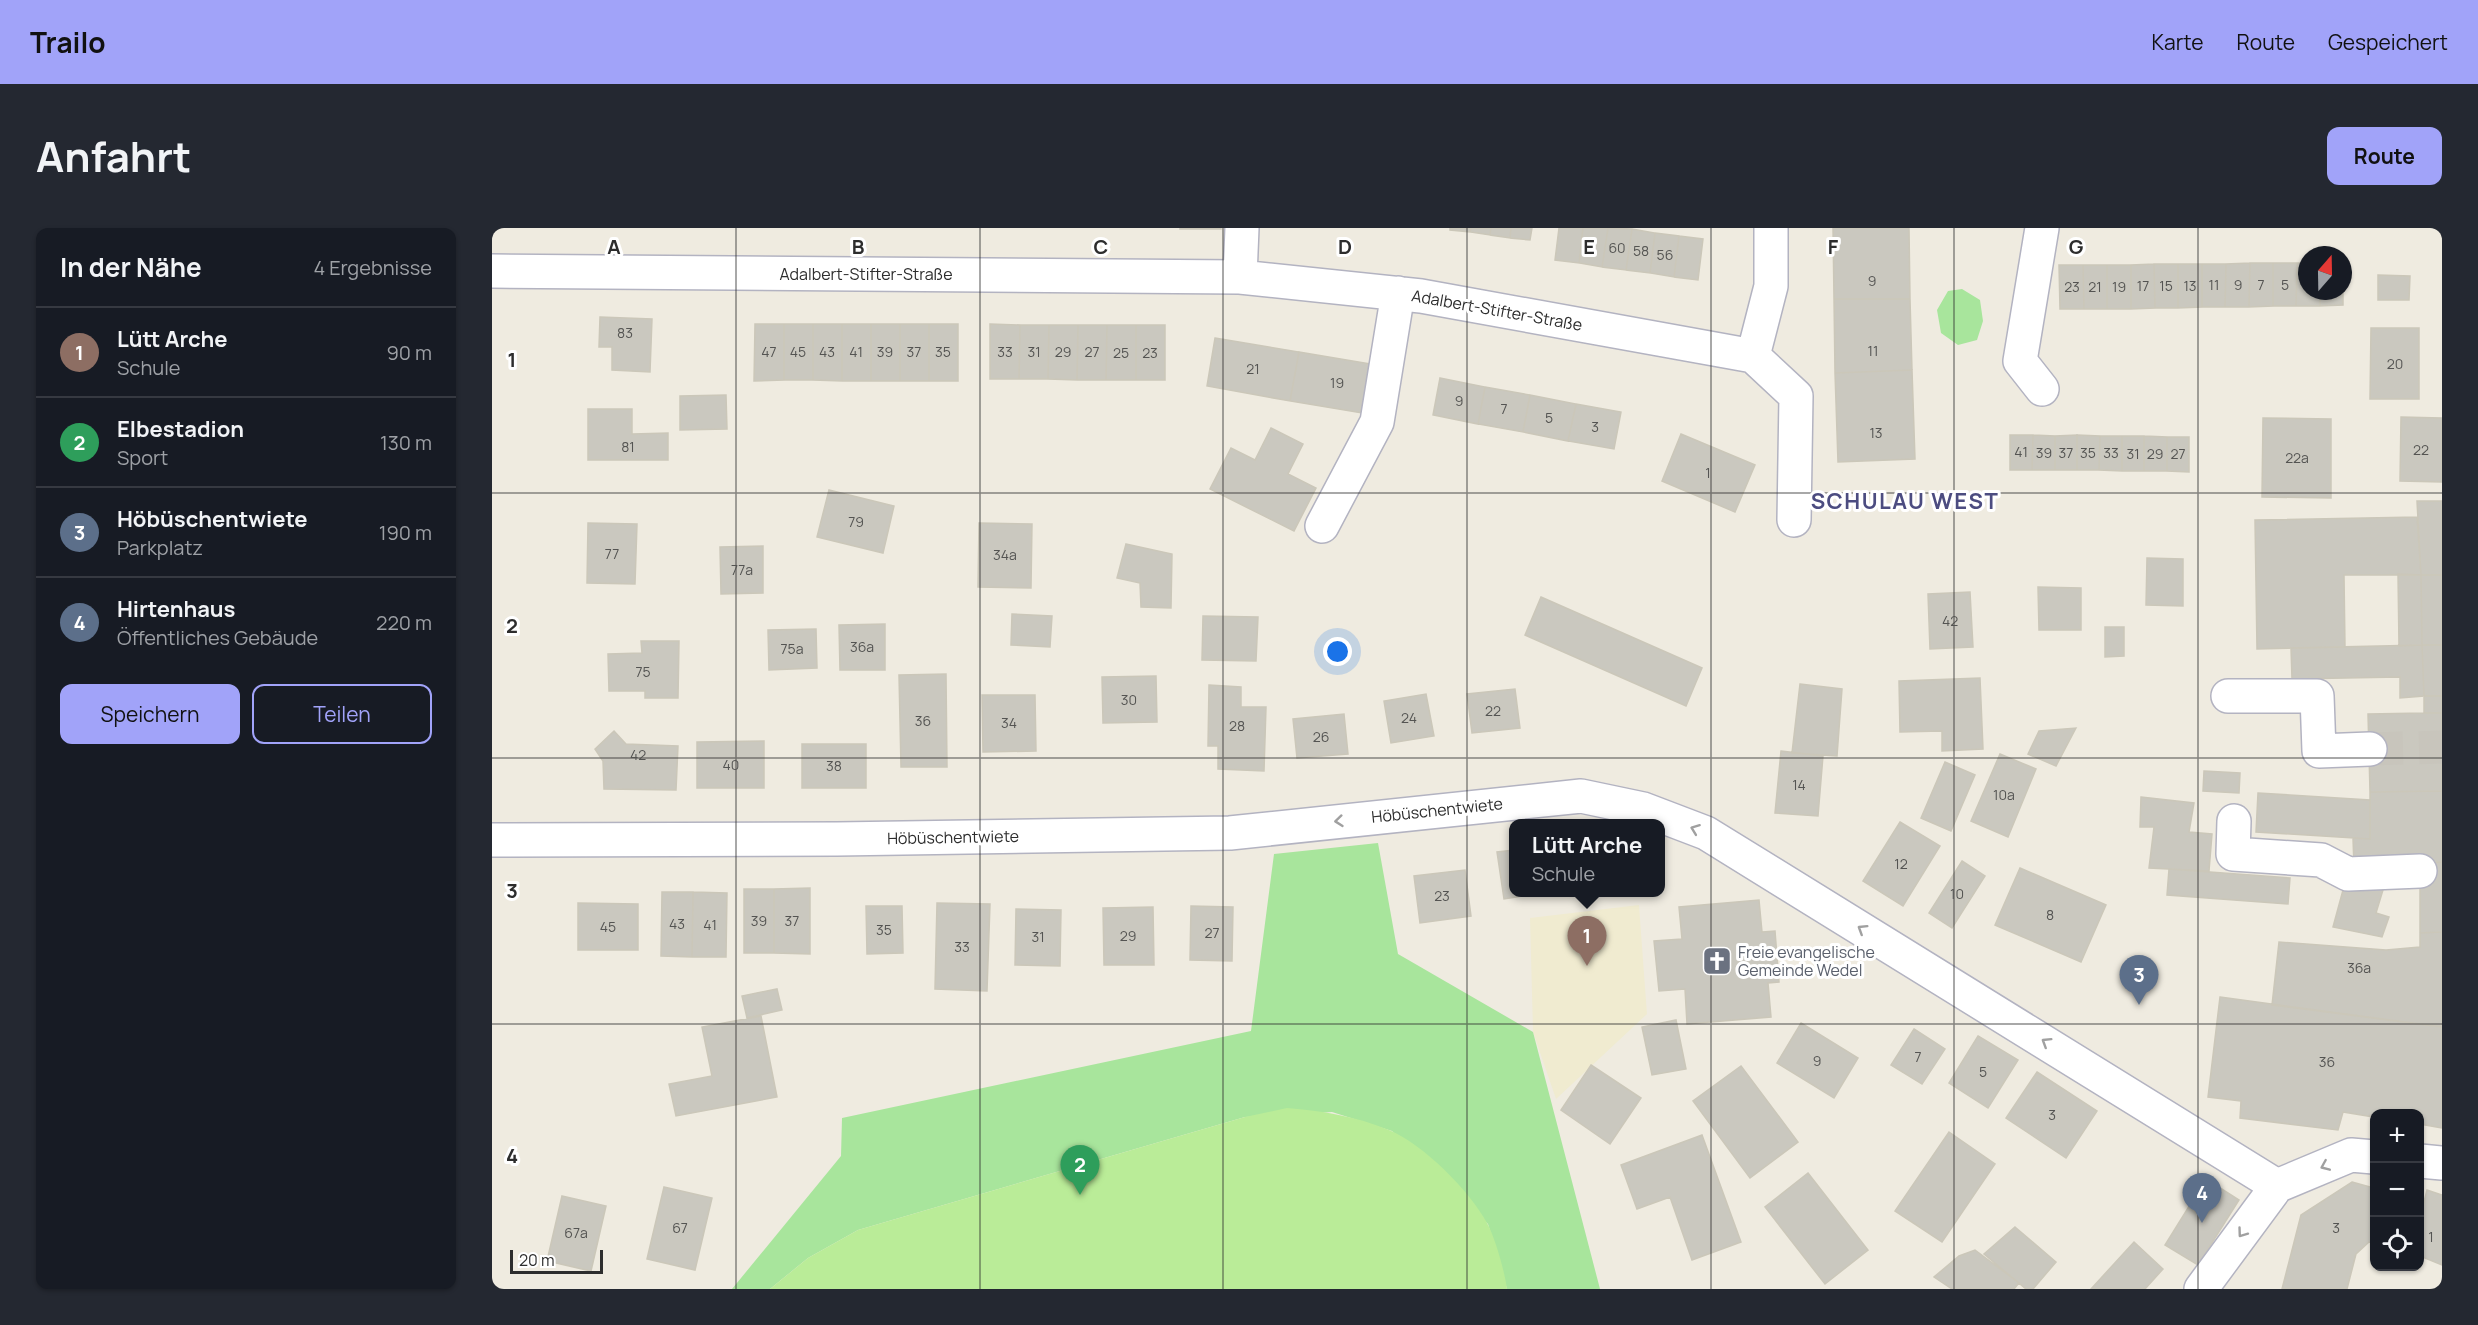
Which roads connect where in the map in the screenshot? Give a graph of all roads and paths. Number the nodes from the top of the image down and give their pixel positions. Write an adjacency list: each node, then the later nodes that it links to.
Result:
1 (1242, 228): 5 (street)
2 (1771, 228): 7 (street)
3 (2042, 228): 8 (street)
4 (492, 271): 5 (street, Adalbert-Stifter-Straße)
5 (1240, 277): 6 (street, Adalbert-Stifter-Straße)
6 (1398, 293): 7 (street, Adalbert-Stifter-Straße); 10 (street)
7 (1753, 356): 9 (street)
8 (2042, 389)
9 (1794, 520)
10 (1323, 526)
11 (2228, 696): 12 (street)
12 (2370, 749)
13 (2234, 821): 15 (street)
14 (492, 840): 19 (street, Höbüschentwiete, one-way to 14)
15 (2420, 871)
16 (2370, 1157): 19 (street, one-way to 19)
17 (2424, 1161): 18 (street)
18 (2442, 1163)
19 (2277, 1186): 20 (street, one-way to 20)
20 (2201, 1289)

